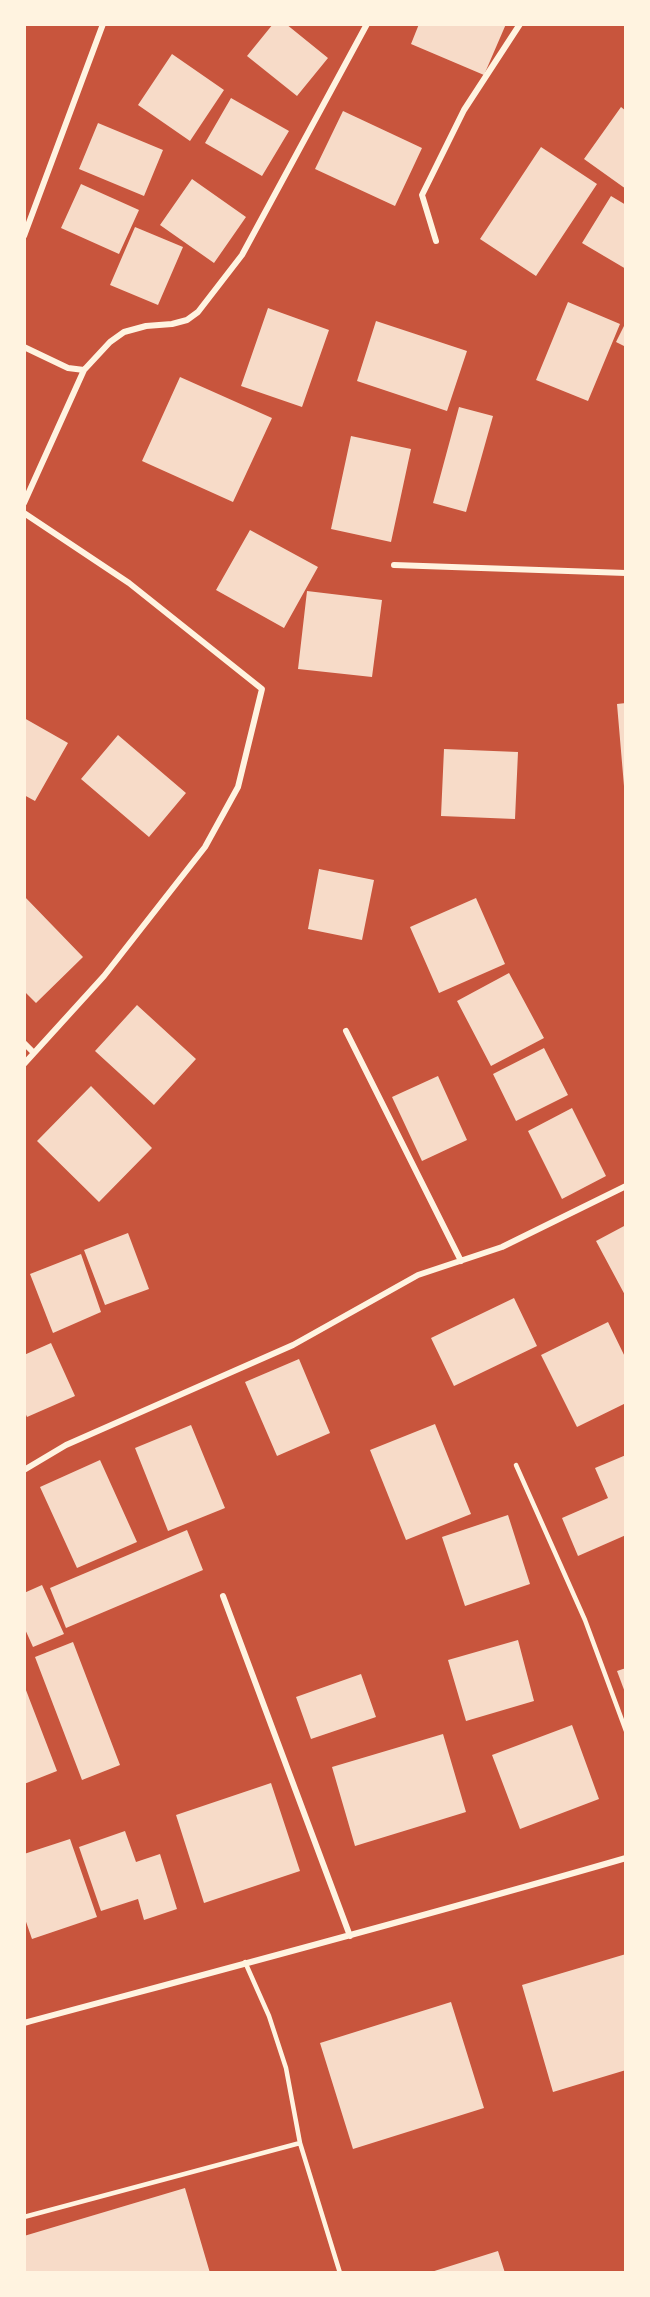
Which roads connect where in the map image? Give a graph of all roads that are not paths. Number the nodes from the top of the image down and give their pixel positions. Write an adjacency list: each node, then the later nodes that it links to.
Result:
1 (103, 24): 4 (street)
2 (367, 24): 7 (street)
3 (520, 24): 5 (street)
4 (24, 236)
5 (436, 241)
6 (24, 347): 7 (street)
7 (84, 370): 8 (street)
8 (24, 503)
9 (24, 513): 14 (street)
10 (394, 565): 11 (street)
11 (626, 573)
12 (346, 1031): 17 (street)
13 (24, 1043): 14 (street)
14 (34, 1053): 15 (street)
15 (24, 1064)
16 (626, 1186): 17 (street)
17 (461, 1261): 19 (street)
18 (516, 1465): 21 (lane)
19 (24, 1470)
20 (223, 1596): 23 (street)
21 (626, 1731)
22 (626, 1858): 23 (street)
23 (350, 1936): 24 (street)
24 (245, 1962): 25 (street); 26 (lane)
25 (25, 2021)
26 (300, 2142): 27 (lane); 28 (lane)
27 (24, 2217)
28 (340, 2273)

